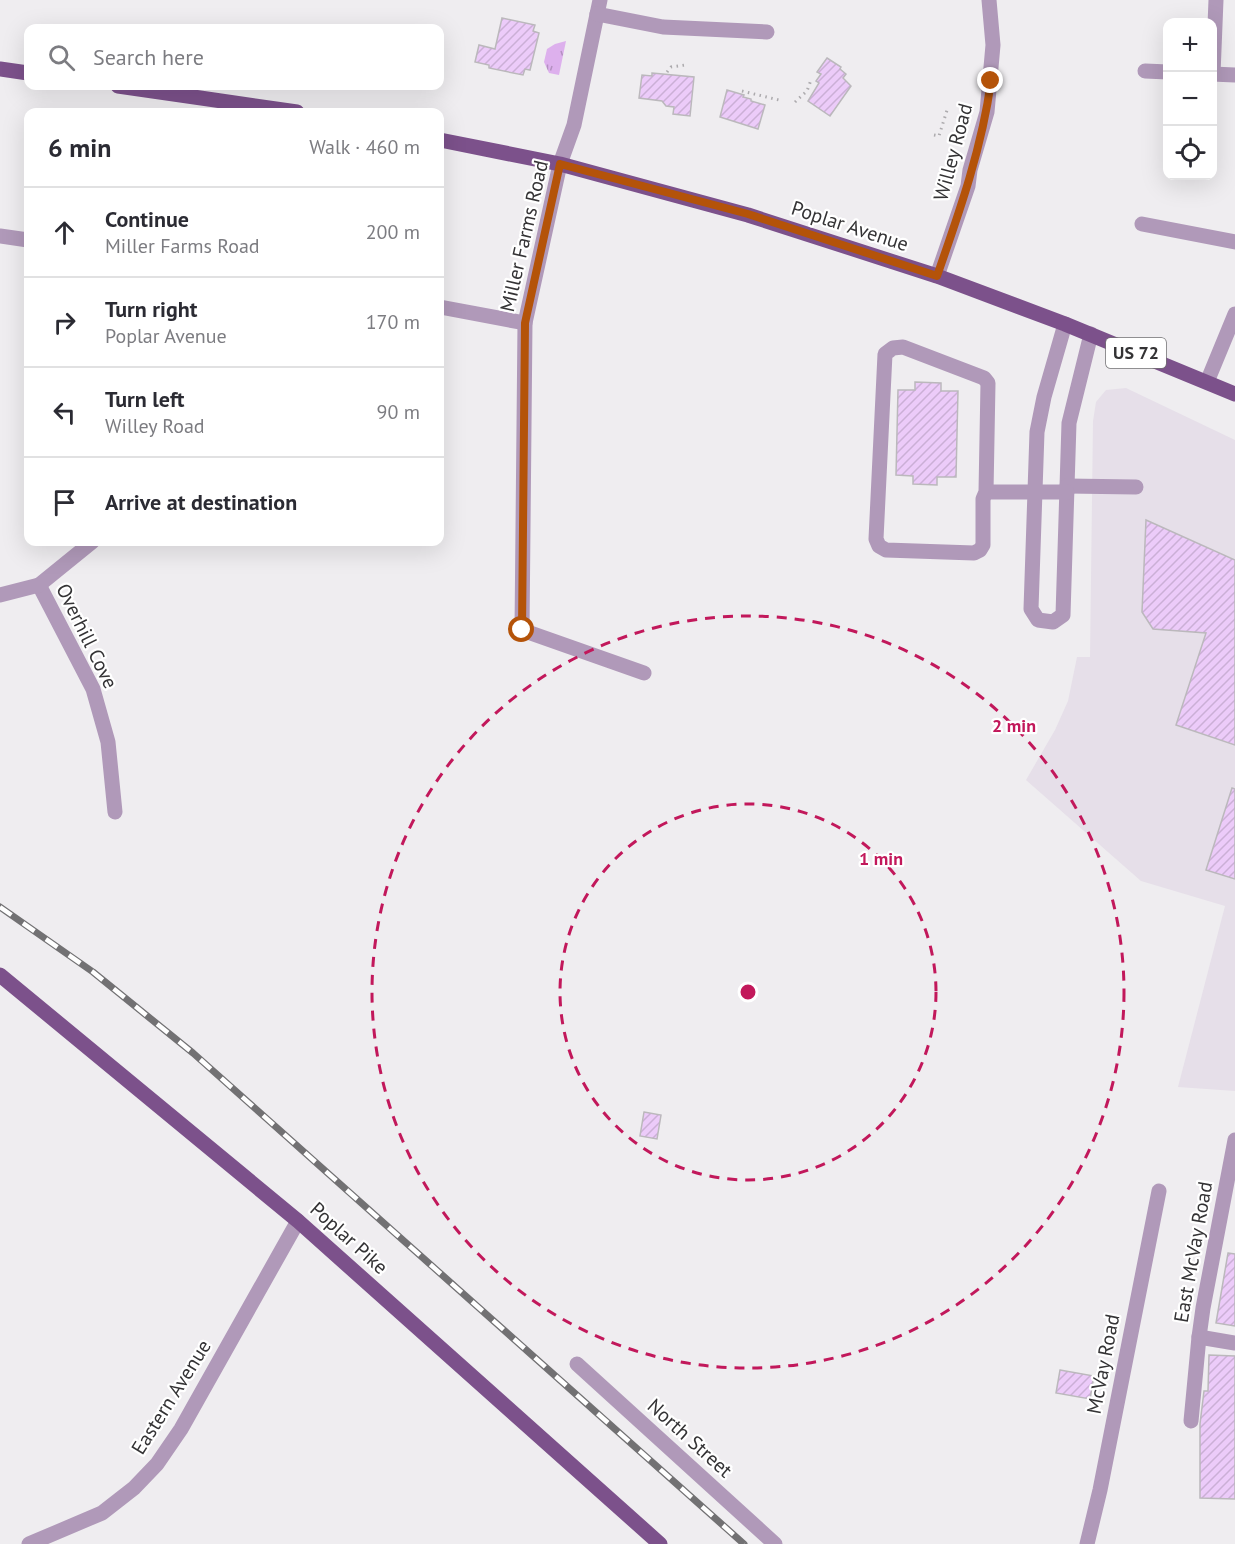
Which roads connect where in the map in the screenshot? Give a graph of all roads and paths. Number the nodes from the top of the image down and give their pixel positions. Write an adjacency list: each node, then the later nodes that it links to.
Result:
1 (989, 0): 28 (street, Willey Road)
2 (1216, 0): 11 (street)
3 (598, 7): 4 (street); 23 (street, Miller Farms Road)
4 (767, 32)
5 (685, 65): 9 (path)
6 (0, 69): 8 (main road)
7 (1145, 71): 10 (street)
8 (24, 72)
9 (667, 72)
10 (1163, 72)
11 (1213, 72)
12 (1217, 74): 13 (street)
13 (1235, 75)
14 (811, 80): 18 (path)
15 (146, 90): 20 (main road)
16 (742, 91): 17 (path)
17 (779, 100)
18 (795, 102)
19 (948, 107): 21 (path)
20 (269, 108)
21 (934, 135)
22 (444, 141): 23 (main road, Poplar Avenue / US 72)
23 (560, 164): 28 (main road, Poplar Avenue / US 72); 31 (street, Miller Farms Road)
24 (1142, 224): 27 (street)
25 (0, 236): 26 (street)
26 (24, 239)
27 (1235, 242)
28 (937, 276): 32 (main road, Poplar Avenue / US 72)
29 (444, 308): 31 (street)
30 (1235, 314): 34 (street)
31 (525, 323): 43 (street, Miller Farms Road)
32 (1065, 324): 33 (main road, Poplar Avenue / US 72); 39 (street)
33 (1091, 334): 34 (main road, Poplar Avenue / US 72); 37 (street)
34 (1207, 382): 35 (main road, Poplar Avenue / US 72)
35 (1235, 394)
36 (1136, 487): 37 (street)
37 (1067, 489): 39 (street); 39 (street)
38 (986, 492): 38 (street); 39 (street)
39 (1035, 492)
40 (87, 546): 41 (street)
41 (39, 585): 42 (street); 44 (street, Overhill Cove)
42 (0, 595)
43 (644, 673)
44 (115, 812)
45 (0, 975): 49 (main road, Poplar Pike)
46 (1235, 1140): 48 (street, East McVay Road)
47 (1159, 1191): 57 (street, McVay Road)
48 (1228, 1206): 50 (street, East McVay Road)
49 (298, 1221): 54 (street, Eastern Avenue); 55 (main road, Poplar Pike)
50 (1199, 1337): 51 (street, East McVay Road); 53 (street)
51 (1235, 1342)
52 (577, 1364): 56 (street, North Street)
53 (1191, 1421)
54 (29, 1544)
55 (660, 1544)
56 (775, 1544)
57 (1087, 1544)

